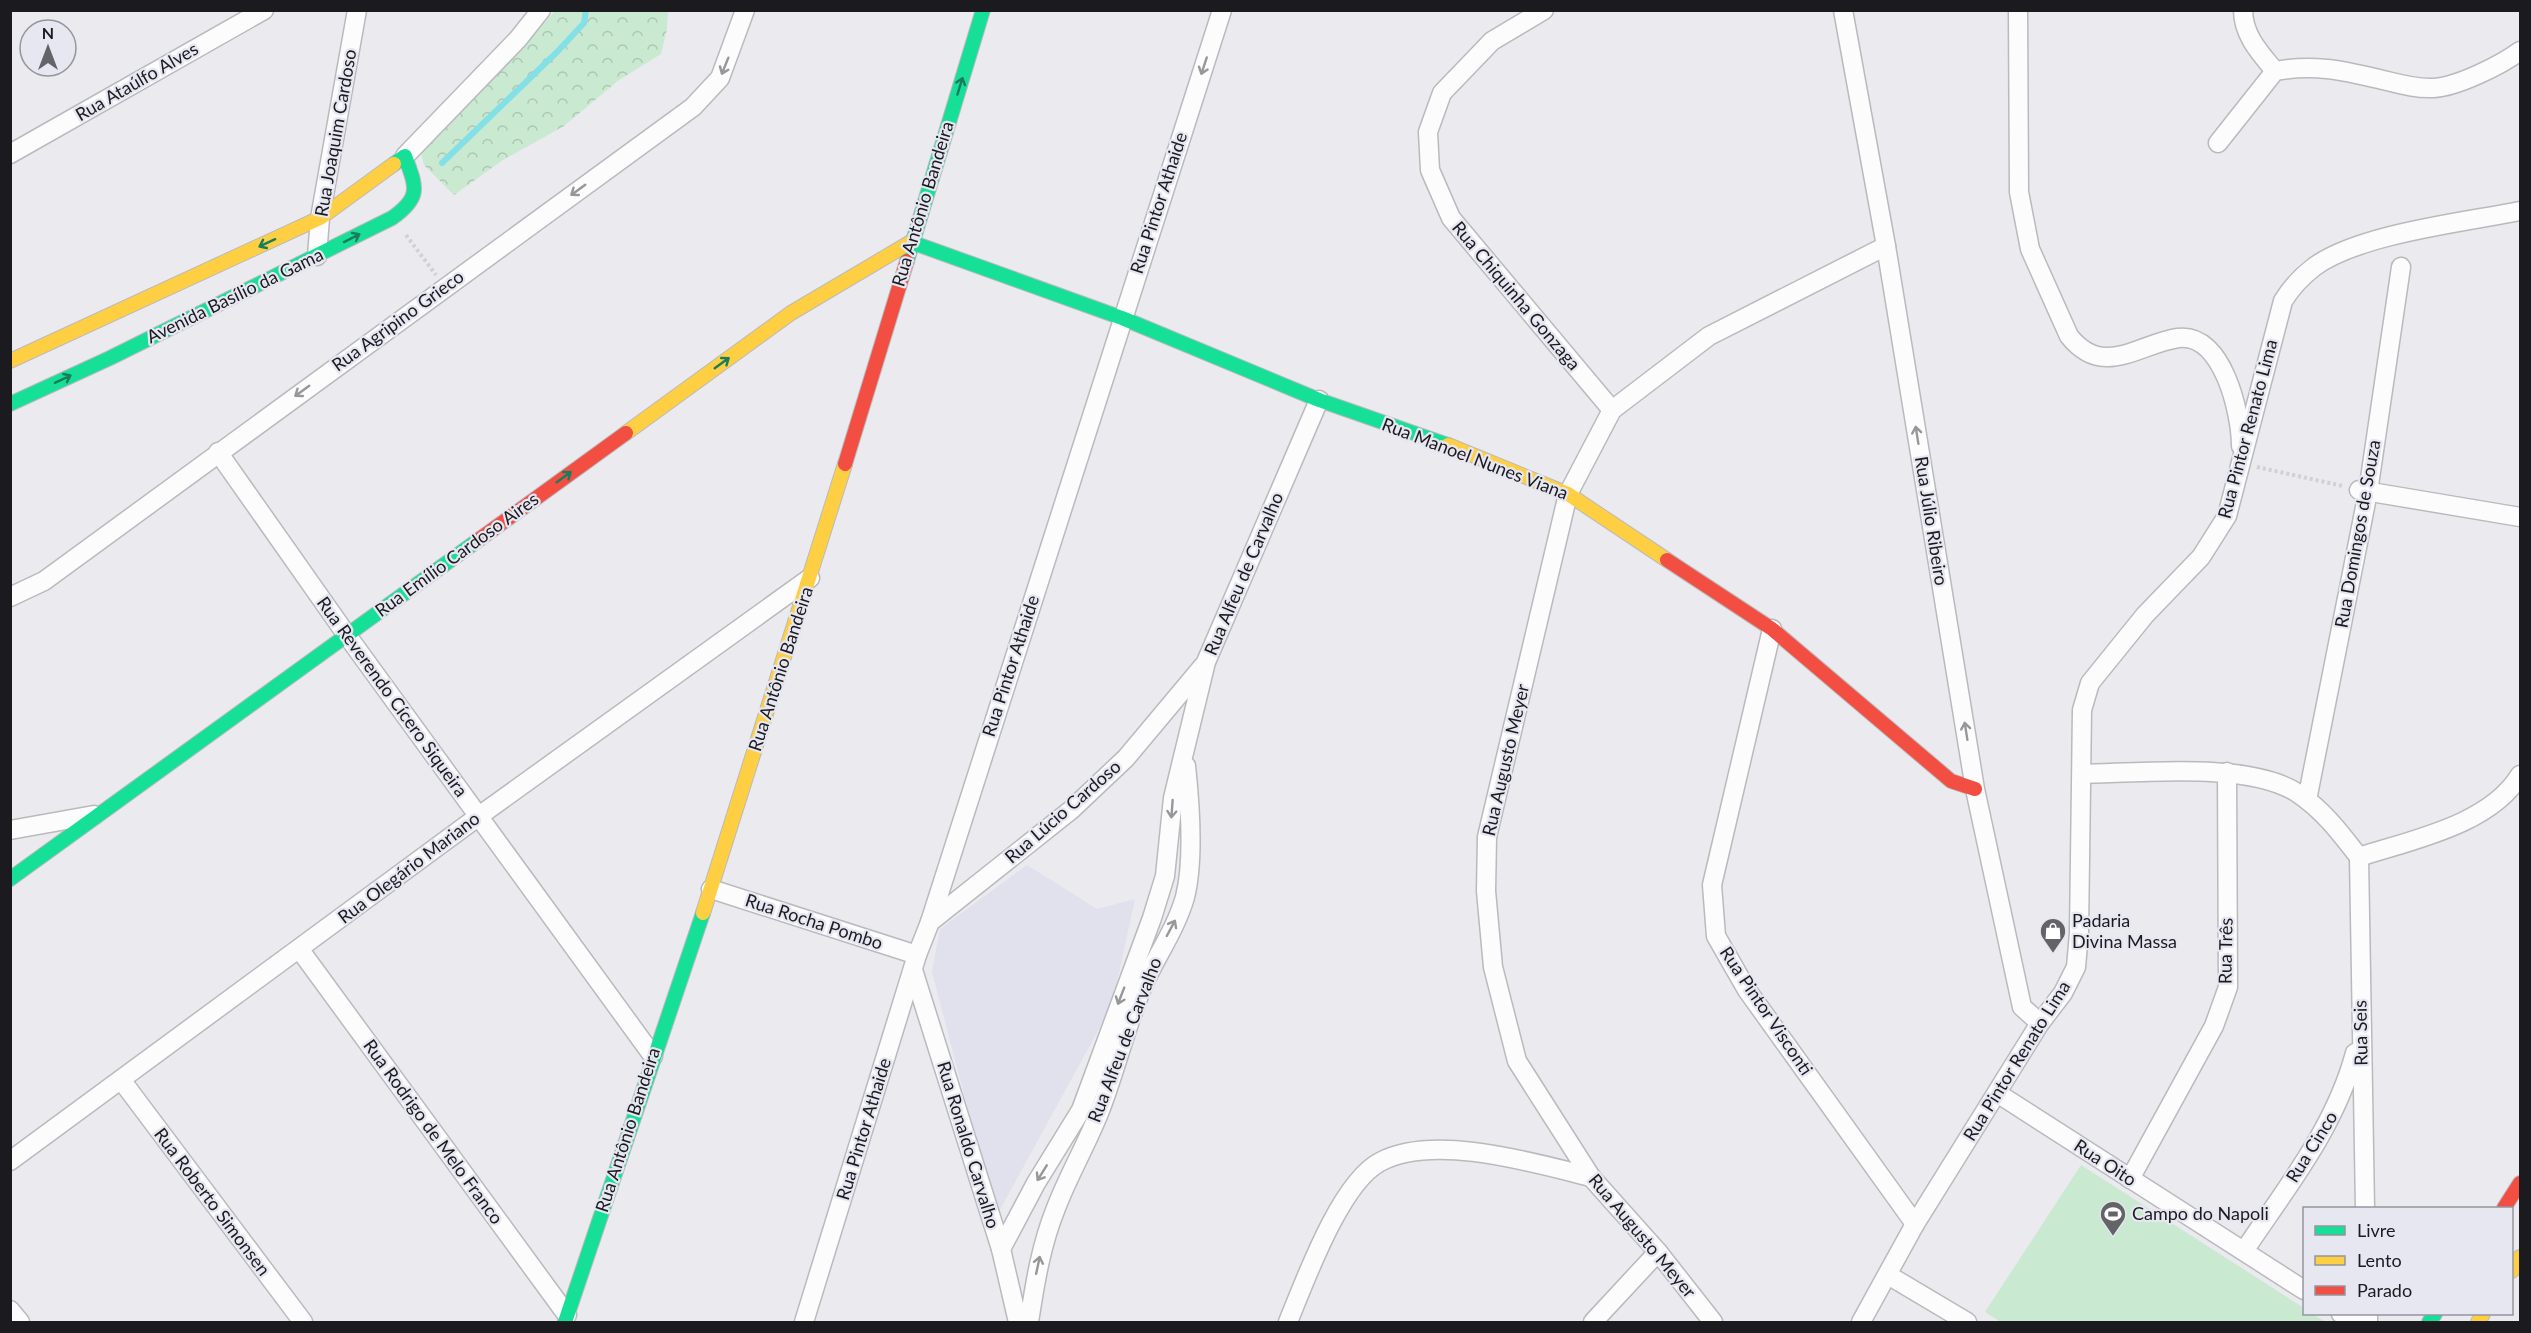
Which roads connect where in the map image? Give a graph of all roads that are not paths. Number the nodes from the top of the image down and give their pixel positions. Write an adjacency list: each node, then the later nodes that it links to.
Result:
1 (264, 10): 14 (street, Rua Ataúlfo Alves)
2 (357, 10): 17 (street, Rua Joaquim Cardoso)
3 (541, 10): 15 (street, Avenida Basílio da Gama)
4 (745, 10): 27 (street, Rua Agripino Grieco, one-way to 27)
5 (983, 10): 19 (main road, Rua Antônio Bandeira, one-way to 5)
6 (1222, 10): 22 (street, Rua Pintor Athaide, one-way to 22)
7 (1544, 10): 26 (street, Rua Chiquinha Gonzaga)
8 (1843, 10): 20 (street, Rua Júlio Ribeiro)
9 (2018, 10): 28 (street)
10 (2243, 10): 12 (street)
11 (2520, 51): 12 (street)
12 (2275, 71): 13 (street)
13 (2218, 143)
14 (10, 154)
15 (405, 156): 17 (main road, Avenida Basílio da Gama); 21 (main road, Avenida Basílio da Gama, one-way to 15)
16 (2520, 211): 18 (street, Rua Pintor Renato Lima)
17 (320, 218): 21 (street, Rua Joaquim Cardoso); 23 (main road, Avenida Basílio da Gama, one-way to 23)
18 (2406, 232): 28 (street, Rua Pintor Renato Lima); 29 (street, Rua Domingos de Souza)
19 (911, 242): 22 (main road, Rua Manoel Nunes Viana); 32 (main road, Rua Antônio Bandeira); 35 (main road, Rua Emílio Cardoso Aires, one-way to 19)
20 (1886, 246): 26 (street); 41 (street, Rua Júlio Ribeiro, one-way to 20)
21 (317, 256): 25 (main road, Avenida Basílio da Gama, one-way to 21)
22 (1122, 318): 24 (main road, Rua Manoel Nunes Viana); 49 (street, Rua Pintor Athaide)
23 (10, 361)
24 (1319, 400): 30 (main road, Rua Manoel Nunes Viana); 36 (street, Rua Alfeu de Carvalho)
25 (10, 404)
26 (1612, 410): 30 (street, Rua Augusto Meyer)
27 (218, 452): 33 (street, Rua Agripino Grieco); 35 (street, Rua Reverendo Cícero Siqueira)
28 (2241, 464): 39 (street, Rua Pintor Renato Lima)
29 (2363, 491): 31 (street); 42 (street, Rua Domingos de Souza)
30 (1568, 494): 34 (main road, Rua Manoel Nunes Viana); 58 (street, Rua Augusto Meyer)
31 (2520, 517)
32 (810, 578): 44 (street, Rua Olegário Mariano); 48 (main road, Rua Antônio Bandeira)
33 (10, 597)
34 (1772, 629): 41 (main road, Rua Manoel Nunes Viana); 63 (street, Rua Pintor Visconti)
35 (346, 634): 43 (main road, Rua Emílio Cardoso Aires); 44 (street, Rua Reverendo Cícero Siqueira)
36 (1206, 662): 37 (street, Rua Alfeu de Carvalho); 49 (street, Rua Lúcio Cardoso)
37 (1185, 752): 64 (street, Rua Alfeu de Carvalho, one-way to 64); 75 (street, Rua Alfeu de Carvalho, one-way to 37)
38 (2227, 772): 39 (street); 42 (street); 59 (street, Rua Três)
39 (2082, 774): 52 (street, Rua Pintor Renato Lima)
40 (2520, 775): 46 (street)
41 (1975, 789): 52 (street, Rua Júlio Ribeiro)
42 (2307, 800): 46 (street)
43 (96, 815): 45 (street); 47 (main road, Rua Emílio Cardoso Aires)
44 (479, 816): 50 (street, Rua Olegário Mariano); 54 (street, Rua Reverendo Cícero Siqueira)
45 (10, 830)
46 (2359, 858): 53 (street, Rua Seis)
47 (10, 879)
48 (711, 889): 51 (street, Rua Rocha Pombo); 54 (main road, Rua Antônio Bandeira)
49 (930, 922): 51 (street, Rua Pintor Athaide)
50 (300, 950): 55 (street, Rua Olegário Mariano); 70 (street, Rua Rodrigo de Melo Franco)
51 (915, 962): 64 (street, Rua Ronaldo Carvalho); 73 (street, Rua Pintor Athaide)
52 (2040, 1023): 56 (street, Rua Pintor Renato Lima)
53 (2361, 1033): 61 (street, Rua Seis); 65 (street, Rua Cinco)
54 (653, 1056): 70 (main road, Rua Antônio Bandeira)
55 (122, 1080): 57 (street, Rua Olegário Mariano); 72 (street, Rua Roberto Simonsen)
56 (1997, 1093): 59 (street, Rua Oito); 63 (street, Rua Pintor Renato Lima)
57 (10, 1161)
58 (1591, 1177): 66 (street, Rua Augusto Meyer); 76 (street)
59 (2130, 1179): 65 (street, Rua Oito)
60 (2520, 1183): 62 (main road)
61 (2365, 1207)
62 (2505, 1207)
63 (1915, 1224): 67 (street, Rua Pintor Renato Lima)
64 (1001, 1249): 74 (street, Rua Ronaldo Carvalho)
65 (2244, 1251): 68 (street, Rua Oito)
66 (1658, 1252): 77 (street); 78 (street, Rua Augusto Meyer)
67 (1888, 1275): 79 (street, Rua Pintor Renato Lima); 80 (street)
68 (2303, 1289)
69 (10, 1310): 71 (street)
70 (566, 1318)
71 (20, 1323)
72 (303, 1323)
73 (804, 1323)
74 (1018, 1323)
75 (1029, 1323)
76 (1288, 1323)
77 (1593, 1323)
78 (1713, 1323)
79 (1861, 1323)
80 (1967, 1323)

